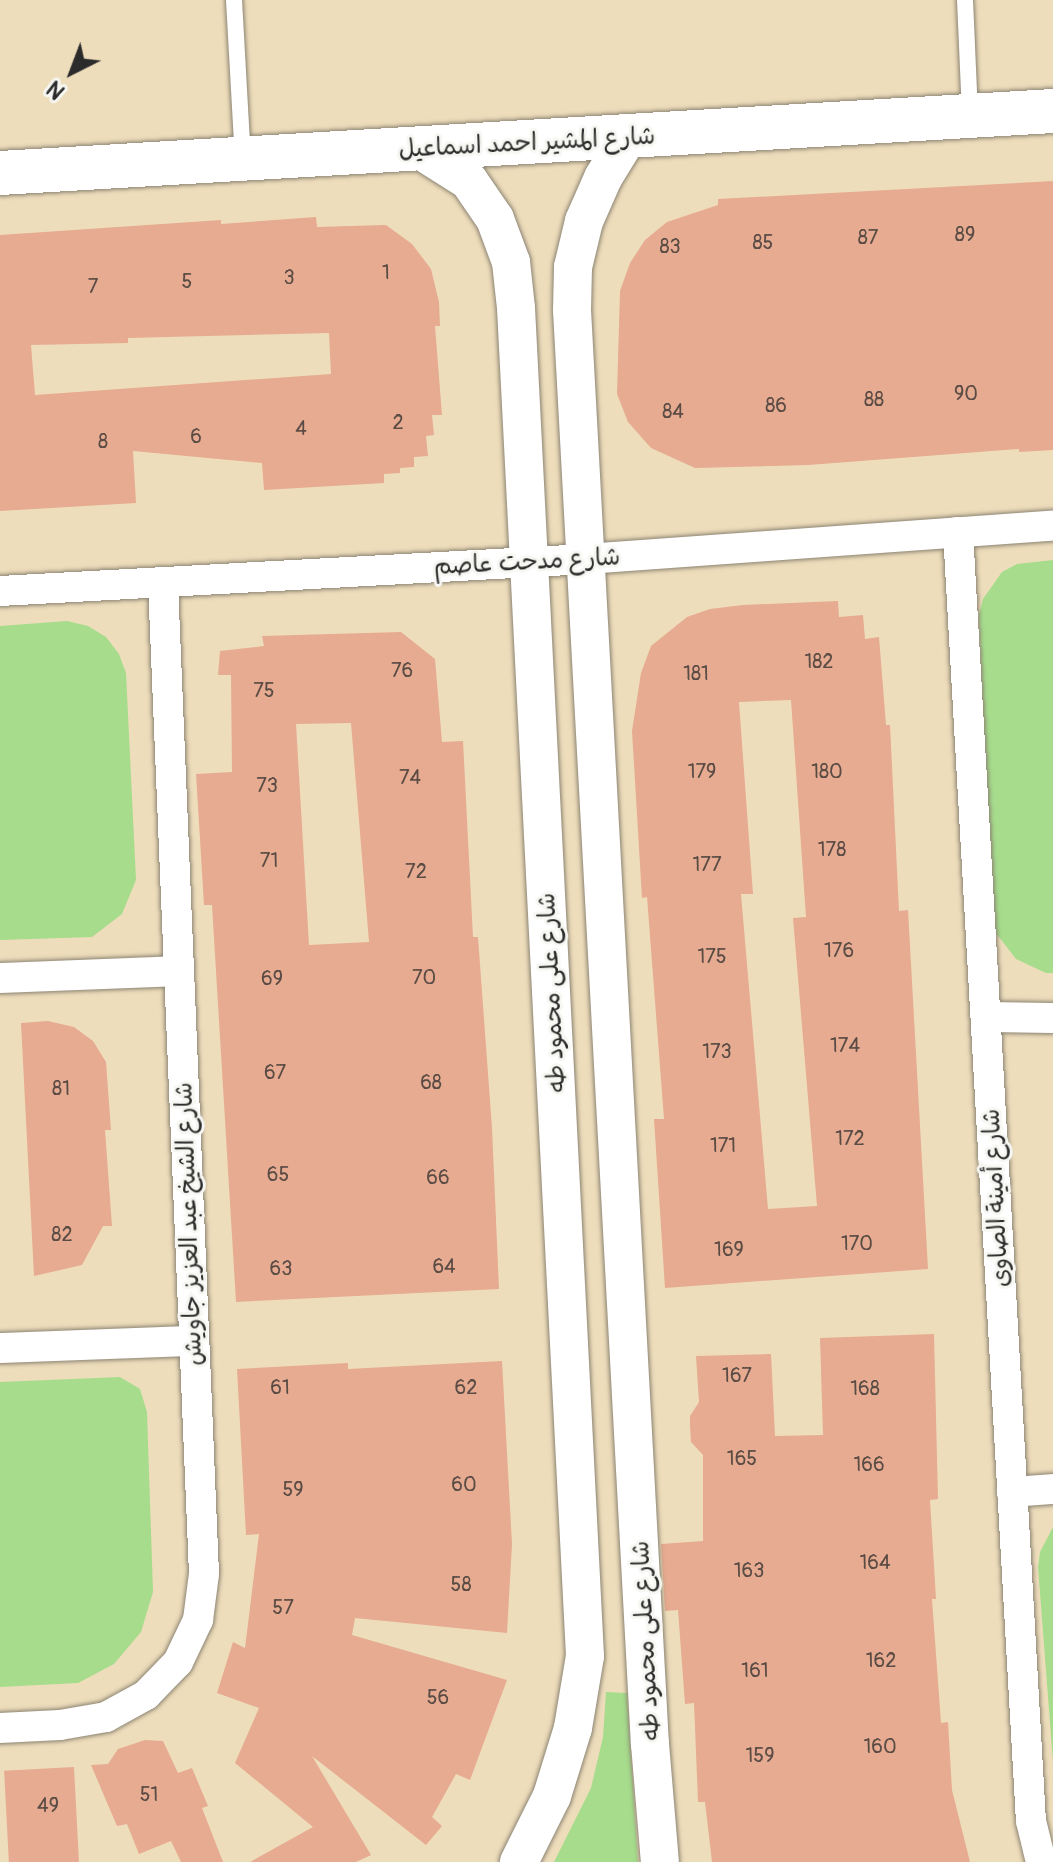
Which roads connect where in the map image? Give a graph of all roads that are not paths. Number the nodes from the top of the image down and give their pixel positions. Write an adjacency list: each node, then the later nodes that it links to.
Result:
1 (234, 0): 7 (lane)
2 (965, 0): 4 (lane)
3 (1053, 111): 4 (main road, شارع المشير احمد اسماعيل)
4 (970, 116): 5 (main road, شارع المشير احمد اسماعيل)
5 (628, 137): 6 (main road, شارع المشير احمد اسماعيل); 11 (street, شارع على محمود طه)
6 (420, 150): 7 (main road, شارع المشير احمد اسماعيل); 12 (street, شارع على محمود طه)
7 (243, 160): 8 (main road, شارع المشير احمد اسماعيل)
8 (0, 173)
9 (1053, 526): 10 (street, شارع مدحت عاصم)
10 (958, 532): 11 (street, شارع مدحت عاصم); 17 (street, شارع أمينة الصاوى)
11 (587, 559): 12 (street, شارع مدحت عاصم); 25 (street, شارع على محمود طه)
12 (528, 562): 13 (street, شارع مدحت عاصم); 24 (street, شارع على محمود طه)
13 (163, 582): 14 (street, شارع مدحت عاصم); 15 (street, شارع الشيخ عبد العزيز جاويش)
14 (0, 591)
15 (179, 971): 16 (street); 19 (street, شارع الشيخ عبد العزيز جاويش)
16 (0, 978)
17 (988, 1017): 18 (street); 22 (street, شارع أمينة الصاوى)
18 (1053, 1018)
19 (194, 1341): 20 (street); 23 (street, شارع الشيخ عبد العزيز جاويش)
20 (0, 1348)
21 (1053, 1489): 22 (street)
22 (1012, 1492): 26 (street, شارع أمينة الصاوى)
23 (0, 1728)
24 (519, 1862)
25 (660, 1862)
26 (1041, 1862)

